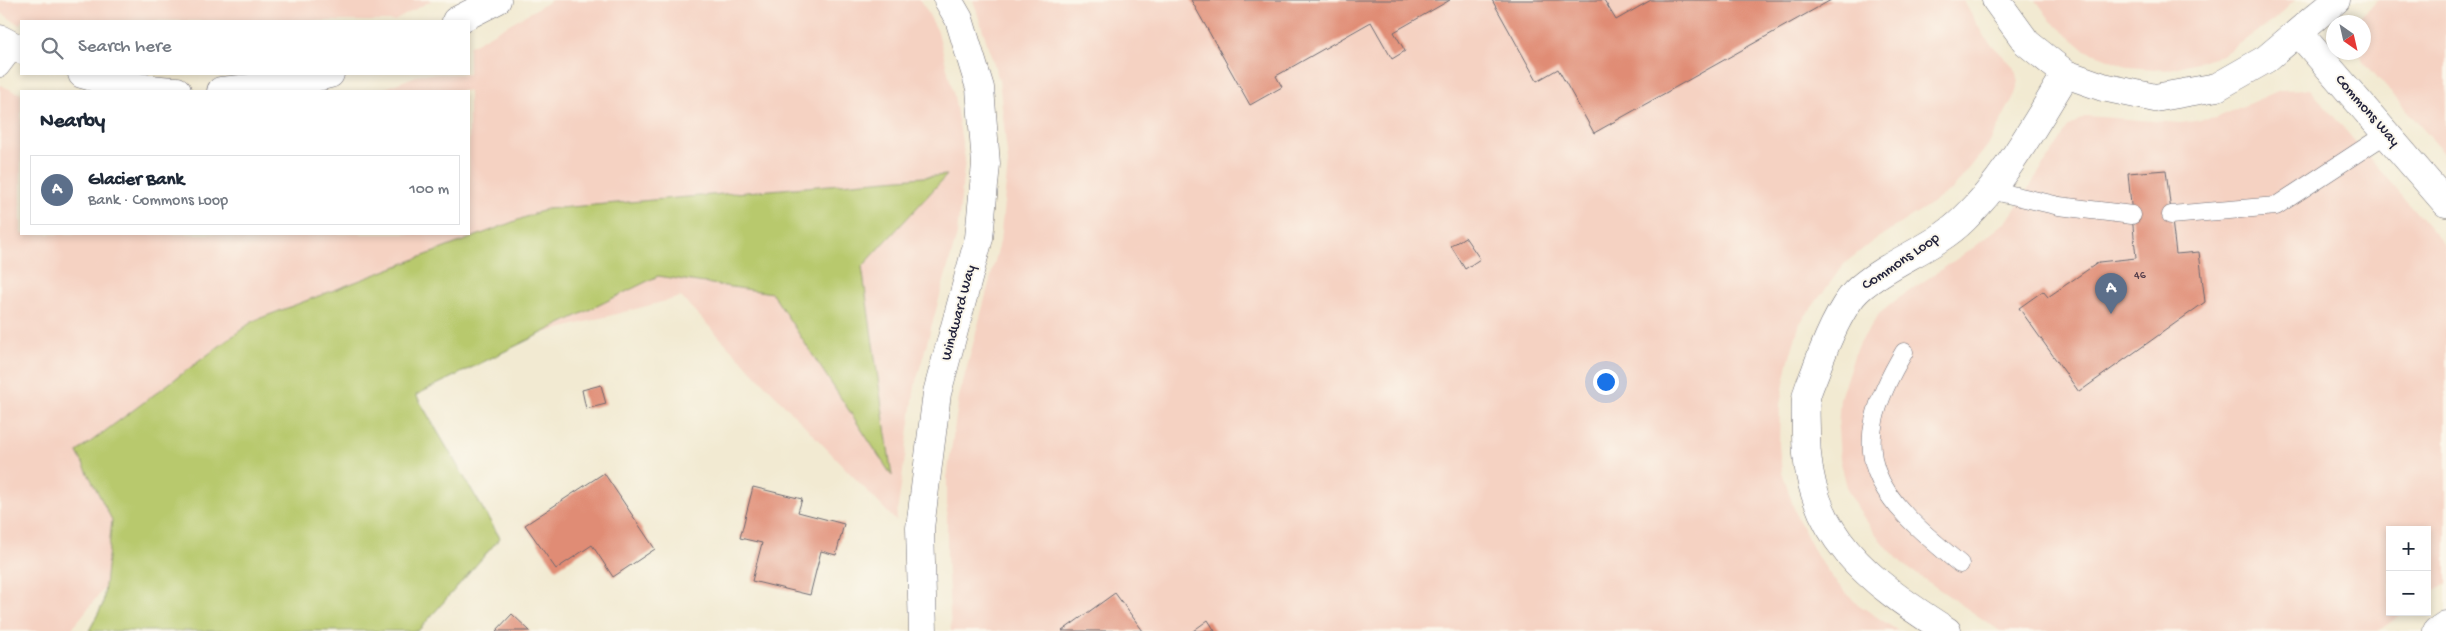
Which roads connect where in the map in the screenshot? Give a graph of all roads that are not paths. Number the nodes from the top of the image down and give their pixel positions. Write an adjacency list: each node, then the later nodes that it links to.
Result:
1 (497, 0): 5 (street)
2 (948, 0): 20 (street, Windward Way)
3 (1996, 0): 7 (street)
4 (2336, 0): 6 (street)
5 (458, 20)
6 (2299, 33): 7 (street); 12 (street, Commons Way)
7 (2066, 74): 13 (street, Commons Loop)
8 (86, 75): 10 (street)
9 (326, 75): 11 (street)
10 (154, 90)
11 (231, 90)
12 (2386, 134): 14 (street, Commons Way); 16 (lane)
13 (1990, 190): 15 (lane); 21 (street, Commons Loop)
14 (2446, 203)
15 (2132, 215)
16 (2171, 215)
17 (1904, 352): 18 (lane)
18 (1960, 564)
19 (2446, 625): 22 (street)
20 (923, 631)
21 (1947, 631)
22 (2437, 631)

